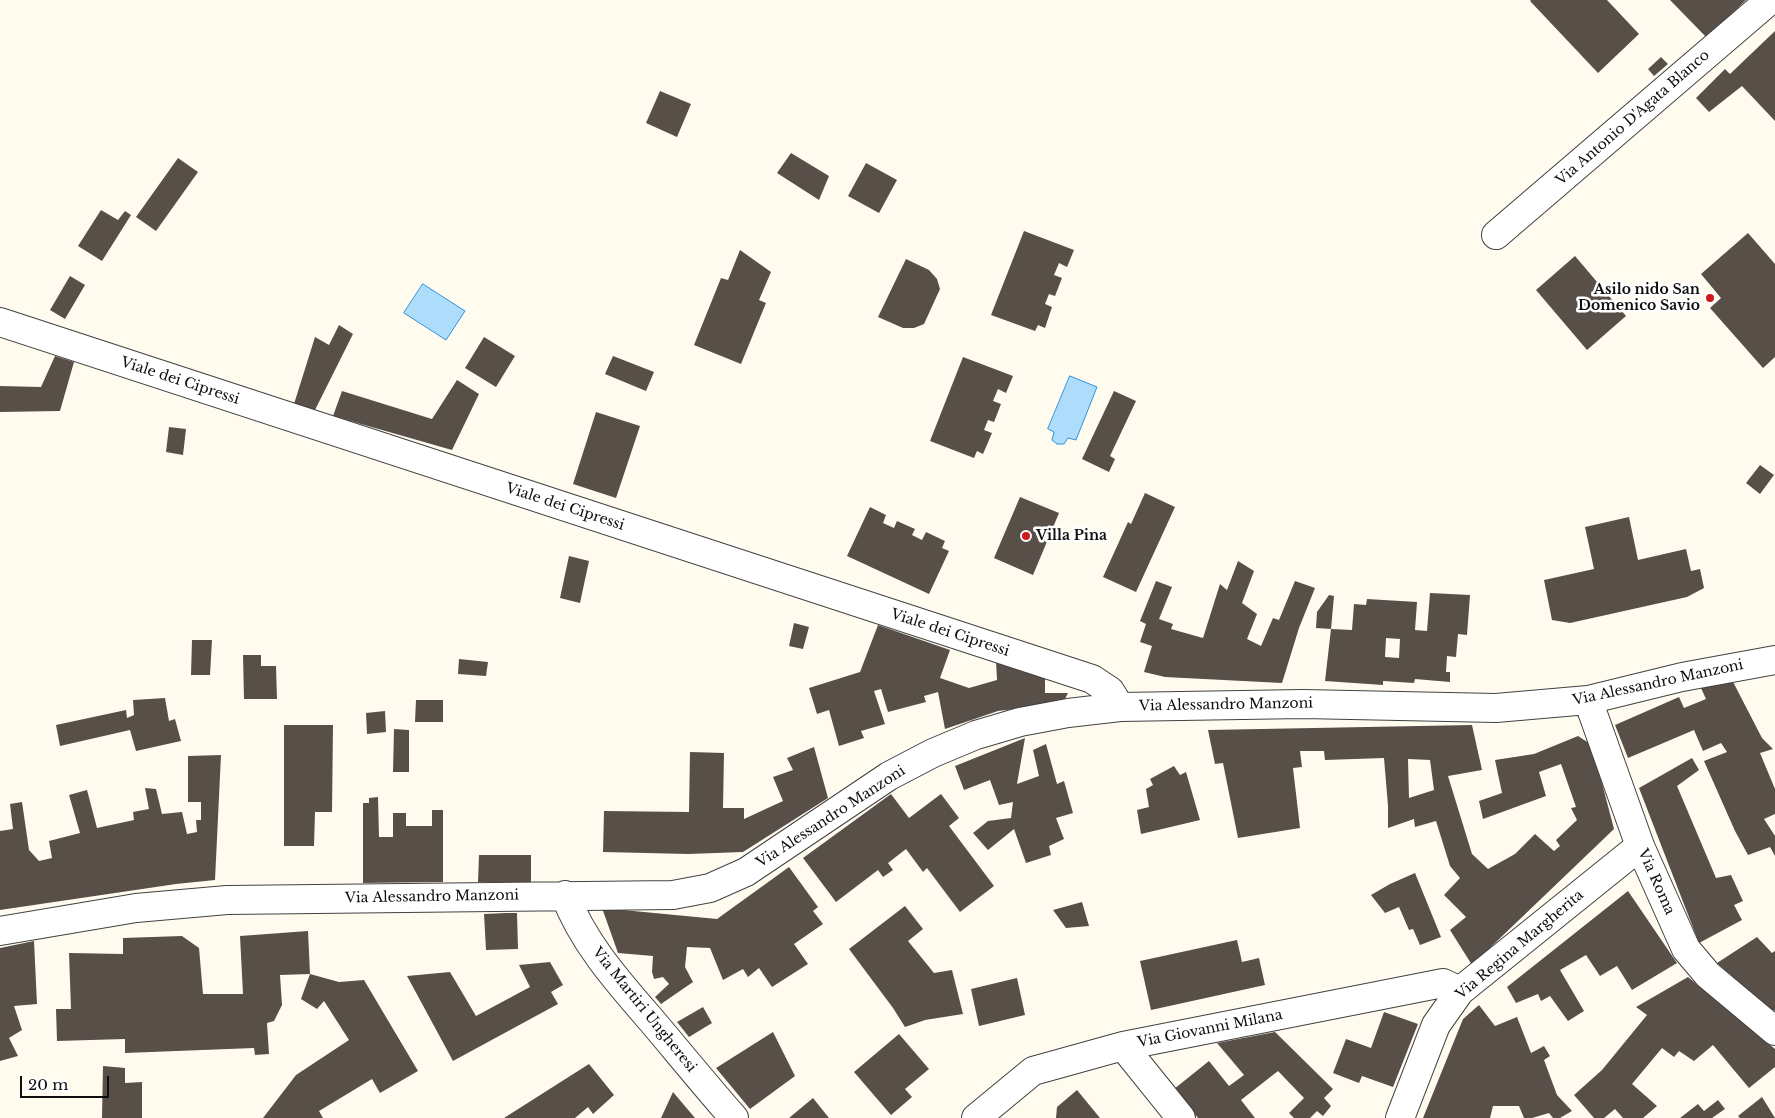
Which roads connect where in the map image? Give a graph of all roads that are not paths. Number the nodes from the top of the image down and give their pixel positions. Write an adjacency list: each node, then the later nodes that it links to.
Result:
1 (1770, 0): 2 (street, Via Antonio D'Agata Blanco)
2 (1496, 235)
3 (0, 322): 6 (street, Viale dei Cipressi)
4 (1775, 660): 5 (street, Via Alessandro Manzoni)
5 (1588, 700): 6 (street, Via Alessandro Manzoni); 7 (street, Via Roma)
6 (1120, 707): 8 (street, Via Alessandro Manzoni)
7 (1640, 846): 10 (street, Via Regina Margherita); 11 (street, Via Roma)
8 (565, 895): 9 (street, Via Alessandro Manzoni); 13 (street, Via Martiri Ungheresi)
9 (0, 931)
10 (1460, 991): 12 (street, Via Giovanni Milana); 16 (street, Via Regina Margherita)
11 (1775, 1031)
12 (1123, 1046): 14 (street, Via Giovanni Milana); 15 (street)
13 (734, 1118)
14 (976, 1118)
15 (1181, 1118)
16 (1400, 1118)

